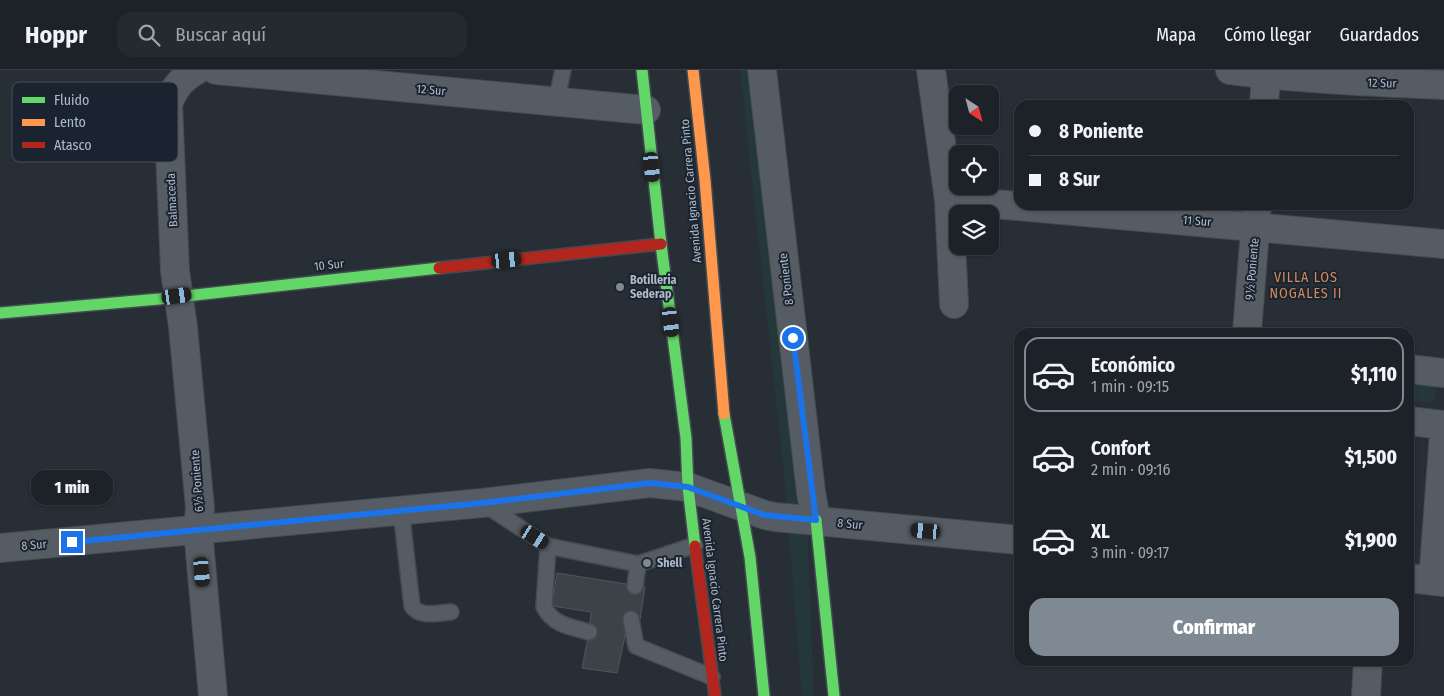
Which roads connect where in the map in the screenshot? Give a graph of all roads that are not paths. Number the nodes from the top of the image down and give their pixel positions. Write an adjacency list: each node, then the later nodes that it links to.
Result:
1 (216, 70): 13 (street, 12 Sur)
2 (563, 70): 13 (lane)
3 (642, 70): 14 (main road, Avenida Ignacio Carrera Pinto)
4 (693, 70): 33 (main road, Avenida Ignacio Carrera Pinto)
5 (762, 70): 35 (street, 8 Poniente)
6 (931, 70): 16 (street)
7 (1230, 70): 9 (street, 12 Sur)
8 (190, 74): 10 (street, Balmaceda)
9 (1266, 74): 11 (street, 12 Sur); 12 (street)
10 (178, 85)
11 (1444, 85)
12 (1264, 100)
13 (556, 102): 14 (street, 12 Sur)
14 (646, 110): 20 (main road, Avenida Ignacio Carrera Pinto)
15 (171, 162): 22 (street, Balmaceda)
16 (949, 200): 17 (street, 11 Sur); 23 (street)
17 (1014, 203)
18 (1141, 210): 19 (street, 11 Sur)
19 (1256, 216): 21 (street, 11 Sur); 25 (street, 9½ Poniente)
20 (661, 244): 22 (main road, 10 Sur); 31 (main road, Avenida Ignacio Carrera Pinto)
21 (1444, 244)
22 (177, 296): 24 (main road, 10 Sur); 36 (street, 6½ Poniente)
23 (954, 304)
24 (0, 314)
25 (1247, 328)
26 (1414, 370): 27 (street)
27 (1444, 373)
28 (1414, 422): 29 (street)
29 (1444, 425)
30 (1444, 433): 42 (street)
31 (688, 487): 32 (street, 8 Sur); 33 (street, 8 Sur); 39 (main road, Avenida Ignacio Carrera Pinto)
32 (482, 503): 34 (street, 8 Sur); 38 (lane)
33 (742, 506): 35 (street, 8 Sur); 51 (main road, Avenida Ignacio Carrera Pinto)
34 (401, 510): 36 (street, 8 Sur); 44 (lane)
35 (816, 520): 37 (street, 8 Sur); 52 (main road, 8 Poniente)
36 (198, 530): 40 (street, 8 Sur); 49 (street, 6½ Poniente)
37 (1014, 540)
38 (548, 546): 41 (lane); 46 (lane)
39 (695, 546): 41 (lane); 48 (main road, Avenida Ignacio Carrera Pinto)
40 (0, 548)
41 (638, 564): 43 (lane)
42 (1429, 580)
43 (635, 586)
44 (451, 612)
45 (631, 619): 48 (lane)
46 (589, 632)
47 (1368, 666): 53 (street)
48 (712, 677): 50 (main road, Avenida Ignacio Carrera Pinto)
49 (213, 696)
50 (715, 696)
51 (764, 696)
52 (834, 696)
53 (1366, 696)

